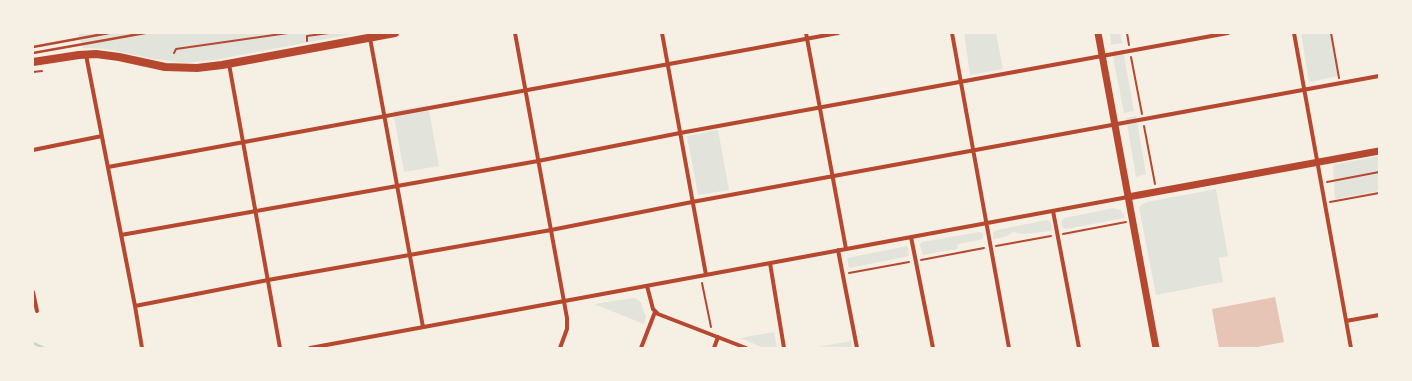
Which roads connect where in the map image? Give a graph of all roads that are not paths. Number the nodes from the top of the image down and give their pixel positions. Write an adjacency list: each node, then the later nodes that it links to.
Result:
1 (109, 33): 14 (lane)
2 (145, 33): 15 (lane)
3 (395, 33): 12 (main road)
4 (515, 33): 24 (street)
5 (662, 33): 20 (street)
6 (806, 33): 13 (street)
7 (838, 33): 13 (street)
8 (952, 33): 22 (street)
9 (1098, 33): 17 (street)
10 (1228, 33): 17 (street)
11 (1294, 33): 23 (street)
12 (370, 38): 19 (main road); 26 (street)
13 (807, 39): 20 (street); 25 (street)
14 (33, 47)
15 (33, 53)
16 (86, 54): 18 (main road); 19 (main road); 29 (street)
17 (1102, 56): 22 (street); 27 (street)
18 (33, 62)
19 (229, 64): 30 (street)
20 (667, 64): 24 (street); 28 (street)
21 (1379, 76): 23 (street)
22 (961, 82): 25 (street); 32 (street)
23 (1305, 89): 27 (street); 35 (street)
24 (525, 90): 26 (street); 34 (street)
25 (820, 108): 28 (street); 37 (street)
26 (384, 116): 30 (street); 38 (street)
27 (1115, 124): 32 (street); 39 (street)
28 (680, 133): 34 (street); 40 (street)
29 (102, 136): 31 (street); 36 (street)
30 (243, 142): 36 (street); 42 (street)
31 (33, 150)
32 (973, 150): 37 (street); 43 (street)
33 (1379, 151): 35 (street)
34 (538, 161): 38 (street); 44 (street)
35 (1318, 162): 39 (street); 60 (street)
36 (108, 167): 45 (street)
37 (833, 176): 40 (street); 47 (street)
38 (397, 185): 42 (street); 49 (street)
39 (1128, 197): 41 (street); 75 (street)
40 (692, 202): 44 (street); 51 (street)
41 (1053, 210): 43 (street); 74 (street)
42 (256, 211): 45 (street); 52 (street)
43 (986, 223): 46 (street); 73 (street)
44 (551, 230): 49 (street); 55 (street)
45 (121, 235): 56 (street)
46 (911, 237): 47 (street); 72 (street)
47 (846, 249): 48 (street)
48 (838, 250): 50 (street); 71 (street)
49 (410, 254): 52 (street); 61 (street)
50 (770, 263): 51 (street); 70 (street)
51 (703, 275): 53 (street)
52 (268, 280): 56 (street); 64 (street)
53 (647, 286): 55 (street); 58 (street)
54 (33, 292): 57 (street)
55 (564, 301): 61 (street); 66 (street)
56 (135, 306): 63 (street)
57 (37, 311)
58 (655, 312): 62 (street); 67 (street)
59 (1379, 315): 60 (street)
60 (1346, 321): 76 (street)
61 (423, 327): 65 (street)
62 (718, 337): 68 (street); 69 (street)
63 (142, 348)
64 (280, 348)
65 (310, 348)
66 (560, 348)
67 (641, 348)
68 (714, 348)
69 (746, 348)
70 (784, 348)
71 (857, 348)
72 (933, 348)
73 (1009, 348)
74 (1079, 348)
75 (1156, 348)
76 (1351, 348)

